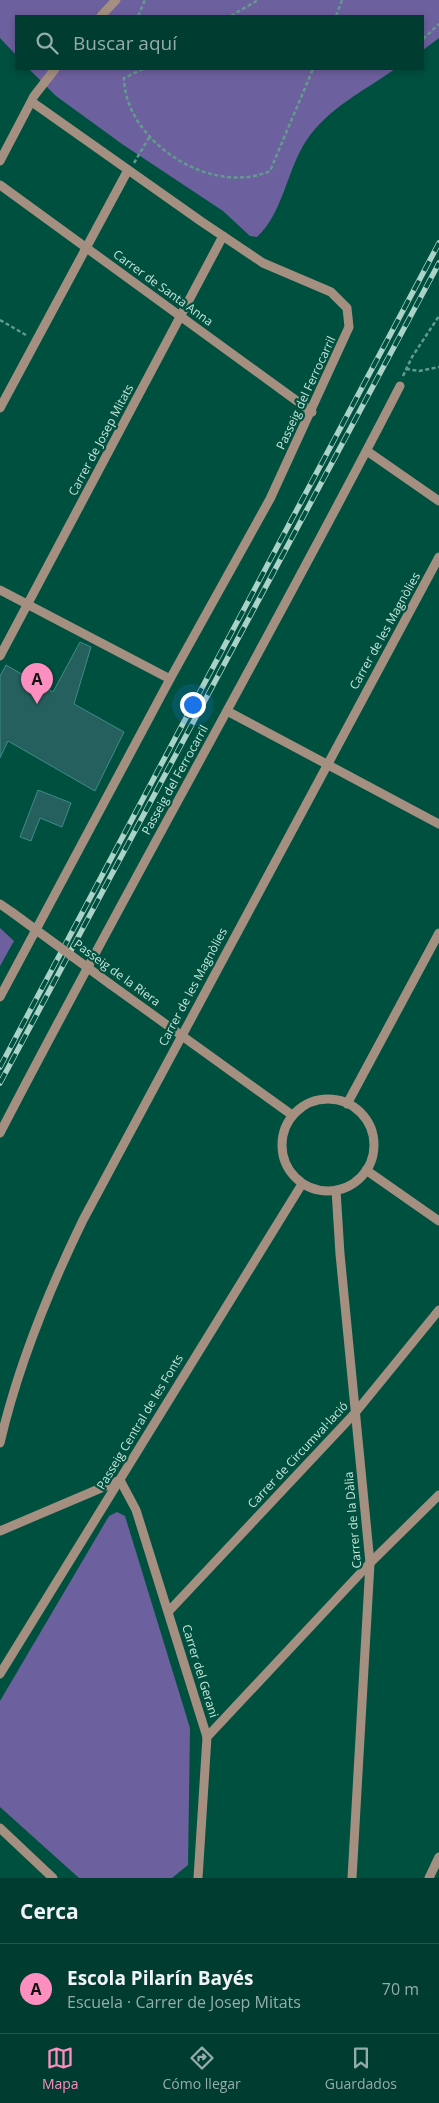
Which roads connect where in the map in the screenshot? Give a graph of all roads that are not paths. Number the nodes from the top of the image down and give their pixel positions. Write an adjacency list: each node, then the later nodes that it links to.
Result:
1 (116, 0): 2 (street)
2 (102, 15)
3 (54, 70): 4 (street)
4 (33, 99): 5 (street); 6 (street)
5 (0, 161)
6 (128, 170): 8 (street); 9 (street)
7 (0, 185): 9 (street, Carrer de Santa Anna)
8 (223, 236): 10 (street, Carrer de Josep Mitats); 13 (street, Passeig del Ferrocarril)
9 (86, 248): 10 (street, Carrer de Santa Anna); 12 (street)
10 (181, 316): 13 (street, Carrer de Santa Anna); 18 (street, Carrer de Josep Mitats)
11 (400, 386): 14 (street, Passeig del Ferrocarril)
12 (0, 408)
13 (312, 412): 20 (street, Passeig del Ferrocarril)
14 (366, 450): 15 (street); 21 (street, Passeig del Ferrocarril)
15 (439, 501)
16 (439, 557): 22 (street, Carrer de les Magnòlies)
17 (0, 590): 18 (street)
18 (27, 605): 19 (street, Carrer de Josep Mitats); 20 (street)
19 (0, 656)
20 (170, 679): 26 (street, Passeig del Ferrocarril)
21 (227, 711): 22 (street); 30 (street, Passeig del Ferrocarril)
22 (327, 764): 23 (street); 27 (street, Carrer de les Magnòlies)
23 (439, 824)
24 (0, 904): 27 (street, Passeig de la Riera, bridge)
25 (439, 933): 28 (street)
26 (0, 997)
27 (182, 1036): 29 (street, Passeig de la Riera); 37 (street, Carrer de les Magnòlies)
28 (347, 1104): 29 (street); 31 (street)
29 (292, 1115): 32 (street)
30 (0, 1132)
31 (366, 1170): 33 (street); 34 (street)
32 (302, 1184): 33 (street); 38 (street, Passeig Central de les Fonts)
33 (336, 1190): 36 (street, Carrer de la Dàlia)
34 (439, 1221)
35 (439, 1310): 36 (street, Carrer de Circumval·lació)
36 (355, 1413): 41 (street, Carrer de la Dàlia); 42 (street, Carrer de Circumval·lació)
37 (0, 1442)
38 (120, 1480): 40 (street); 42 (street, Carrer del Gerani); 43 (street, Passeig Central de les Fonts)
39 (439, 1495): 41 (street)
40 (0, 1531)
41 (370, 1563): 44 (street); 49 (street, Carrer de la Dàlia)
42 (169, 1611): 44 (street, Carrer del Gerani)
43 (0, 1674)
44 (207, 1737): 48 (street, Carrer del Gerani)
45 (0, 1828): 47 (street)
46 (439, 1857): 50 (street)
47 (53, 1878)
48 (198, 1878)
49 (352, 1878)
50 (428, 1878)

